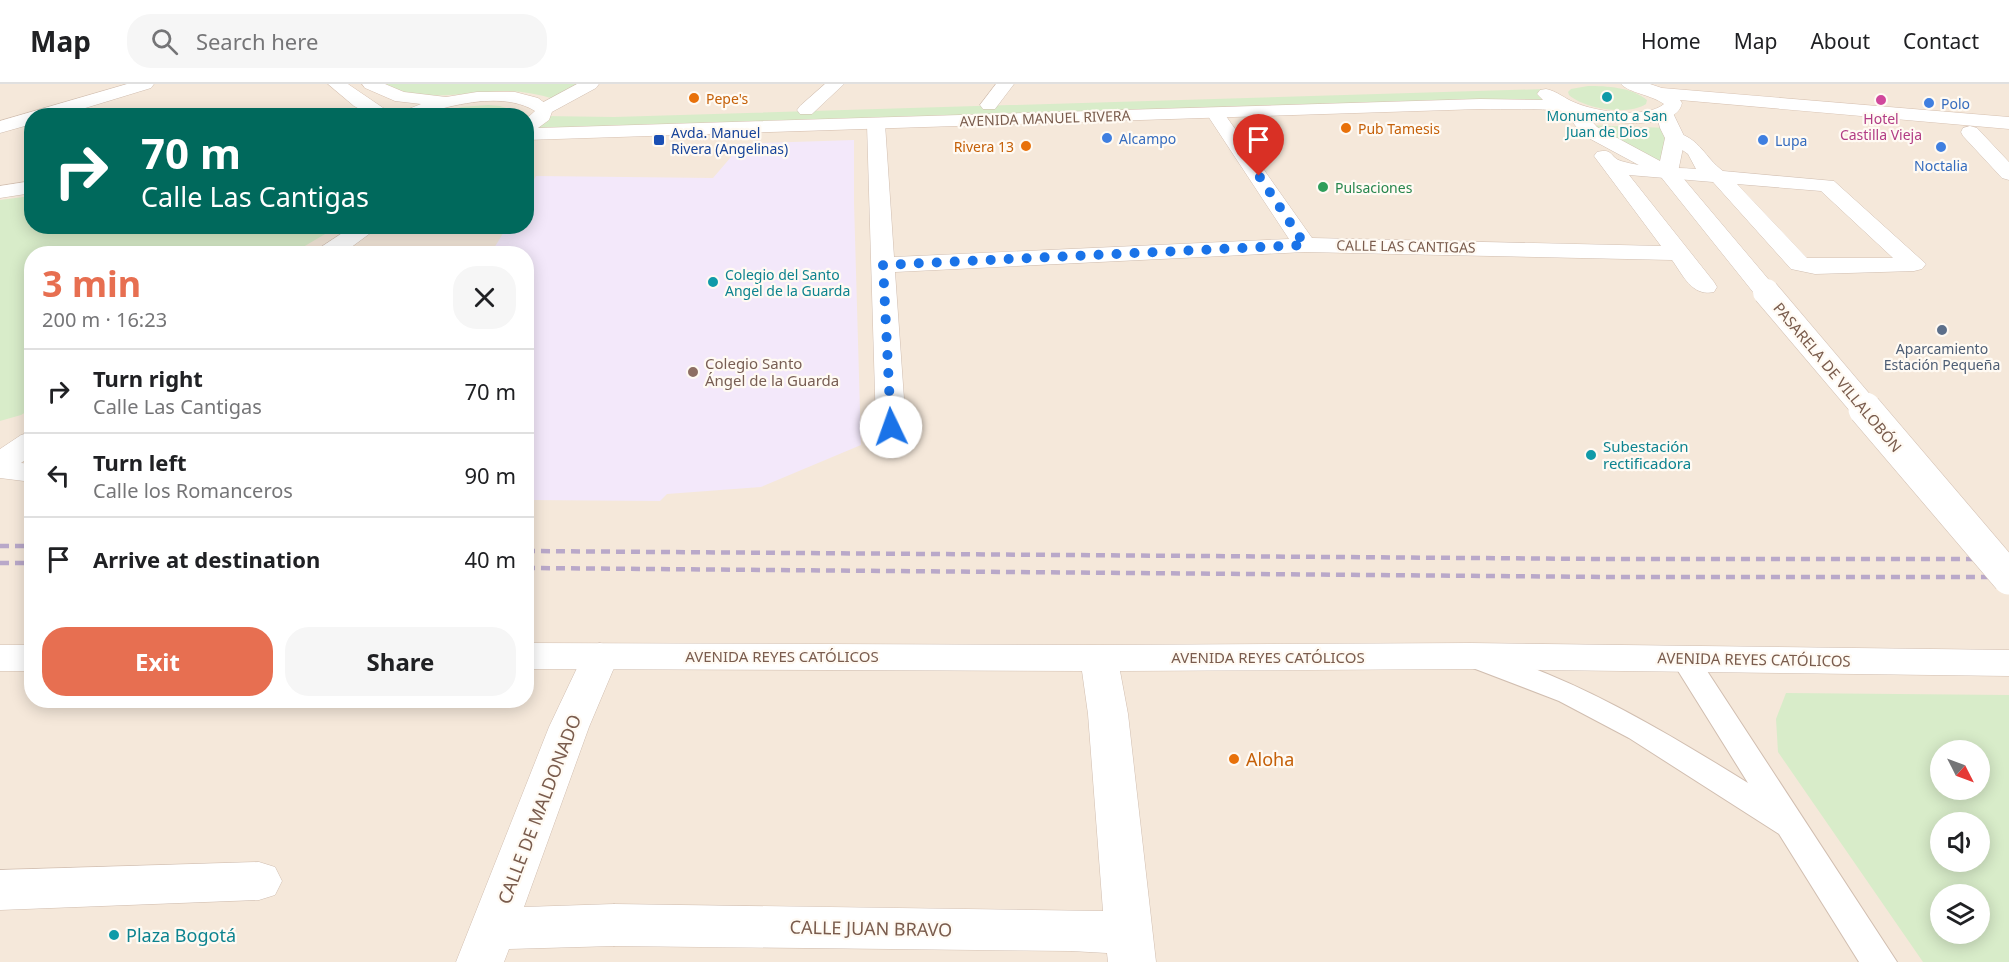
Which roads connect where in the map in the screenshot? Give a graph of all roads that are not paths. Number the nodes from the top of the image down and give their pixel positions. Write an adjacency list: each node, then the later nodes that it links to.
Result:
1 (145, 84): 12 (street)
2 (337, 84): 13 (street)
3 (371, 84): 9 (street)
4 (590, 84): 17 (street)
5 (835, 84): 15 (street)
6 (1005, 84): 10 (street)
7 (1549, 87): 10 (street, AVENIDA MANUEL RIVERA); 11 (street)
8 (1646, 87): 16 (street); 21 (street)
9 (450, 101): 14 (street); 17 (street)
10 (989, 105): 15 (street, AVENIDA MANUEL RIVERA)
11 (1567, 107): 16 (street, AVENIDA MANUEL RIVERA); 18 (street, AVENIDA MANUEL RIVERA); 24 (street)
12 (65, 108)
13 (371, 108)
14 (429, 108)
15 (806, 110): 17 (street, AVENIDA MANUEL RIVERA)
16 (1669, 110): 25 (street, AVENIDA MANUEL RIVERA); 28 (street)
17 (544, 113): 20 (street)
18 (1215, 113): 22 (street, AVENIDA MANUEL RIVERA); 36 (street)
19 (24, 120): 23 (street)
20 (534, 121)
21 (2009, 123)
22 (876, 124): 26 (street, AVENIDA MANUEL RIVERA); 39 (street)
23 (0, 127)
24 (1590, 131): 29 (street); 30 (street)
25 (1970, 132): 27 (street, AVENIDA MANUEL RIVERA); 31 (street)
26 (534, 134)
27 (2009, 136)
28 (1675, 138): 30 (street); 32 (street)
29 (1609, 164): 30 (street); 38 (street)
30 (1668, 173): 32 (street); 44 (street, PASARELA DE VILLALOBÓN, bridge)
31 (2009, 174)
32 (1720, 178): 32 (street)
33 (24, 188): 34 (street)
34 (0, 192)
35 (357, 234): 37 (street)
36 (1305, 245): 38 (street, CALLE LAS CANTIGAS); 39 (street, CALLE LAS CANTIGAS)
37 (338, 246)
38 (1677, 253): 40 (street)
39 (883, 265): 41 (street)
40 (1705, 287)
41 (891, 427)
42 (24, 446): 43 (street)
43 (18, 470)
44 (2009, 578)
45 (534, 656): 46 (street, AVENIDA REYES CATÓLICOS)
46 (600, 656): 50 (street, AVENIDA REYES CATÓLICOS); 56 (street, CALLE DE MALDONADO)
47 (1470, 656): 50 (street, AVENIDA REYES CATÓLICOS); 51 (street, AVENIDA REYES CATÓLICOS); 53 (lane)
48 (0, 658): 49 (street)
49 (24, 658)
50 (1099, 658): 57 (street, CALLE JUAN BRAVO)
51 (1684, 658): 52 (street, AVENIDA REYES CATÓLICOS); 53 (lane)
52 (2009, 663)
53 (1789, 824): 58 (lane)
54 (259, 881): 55 (street)
55 (0, 890)
56 (486, 946): 57 (street, CALLE JUAN BRAVO)
57 (1131, 948)
58 (1878, 962)

